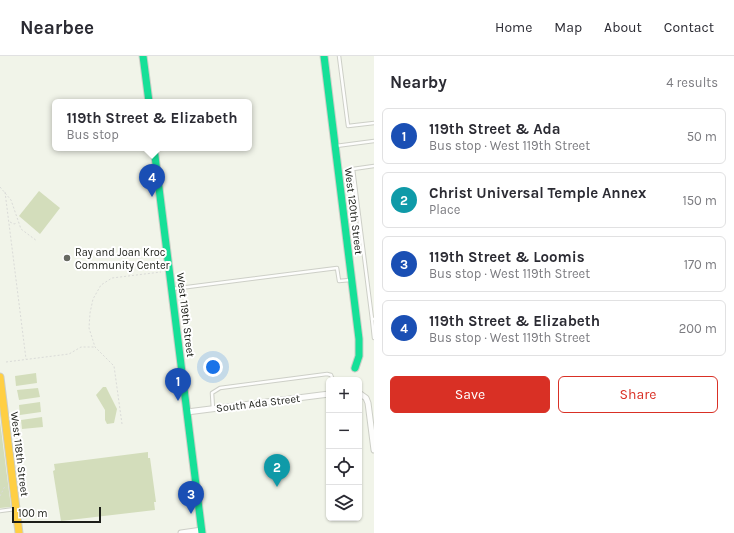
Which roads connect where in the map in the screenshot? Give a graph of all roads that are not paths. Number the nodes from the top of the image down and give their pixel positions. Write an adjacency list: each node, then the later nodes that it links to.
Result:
1 (143, 56): 4 (street)
2 (324, 56): 7 (street, West 120th Street)
3 (339, 56): 5 (lane)
4 (149, 99)
5 (374, 123)
6 (374, 141): 7 (lane)
7 (335, 146): 10 (street, West 120th Street)
8 (154, 151): 11 (street, West 119th Street)
9 (374, 166): 12 (lane)
10 (352, 280): 11 (lane); 14 (street, West 120th Street)
11 (172, 289): 20 (street, West 119th Street)
12 (373, 319): 13 (lane)
13 (374, 338)
14 (355, 368)
15 (0, 377): 21 (street, West 118th Street)
16 (331, 377): 19 (lane)
17 (326, 394): 19 (street, South Ada Street)
18 (362, 395): 22 (street)
19 (212, 409): 20 (street, South Ada Street)
20 (187, 412): 25 (street, West 119th Street)
21 (2, 419): 23 (street, West 118th Street)
22 (374, 450)
23 (16, 508): 24 (lane); 26 (street, West 118th Street)
24 (0, 511)
25 (202, 532): 27 (street)
26 (19, 533)
27 (181, 533)

